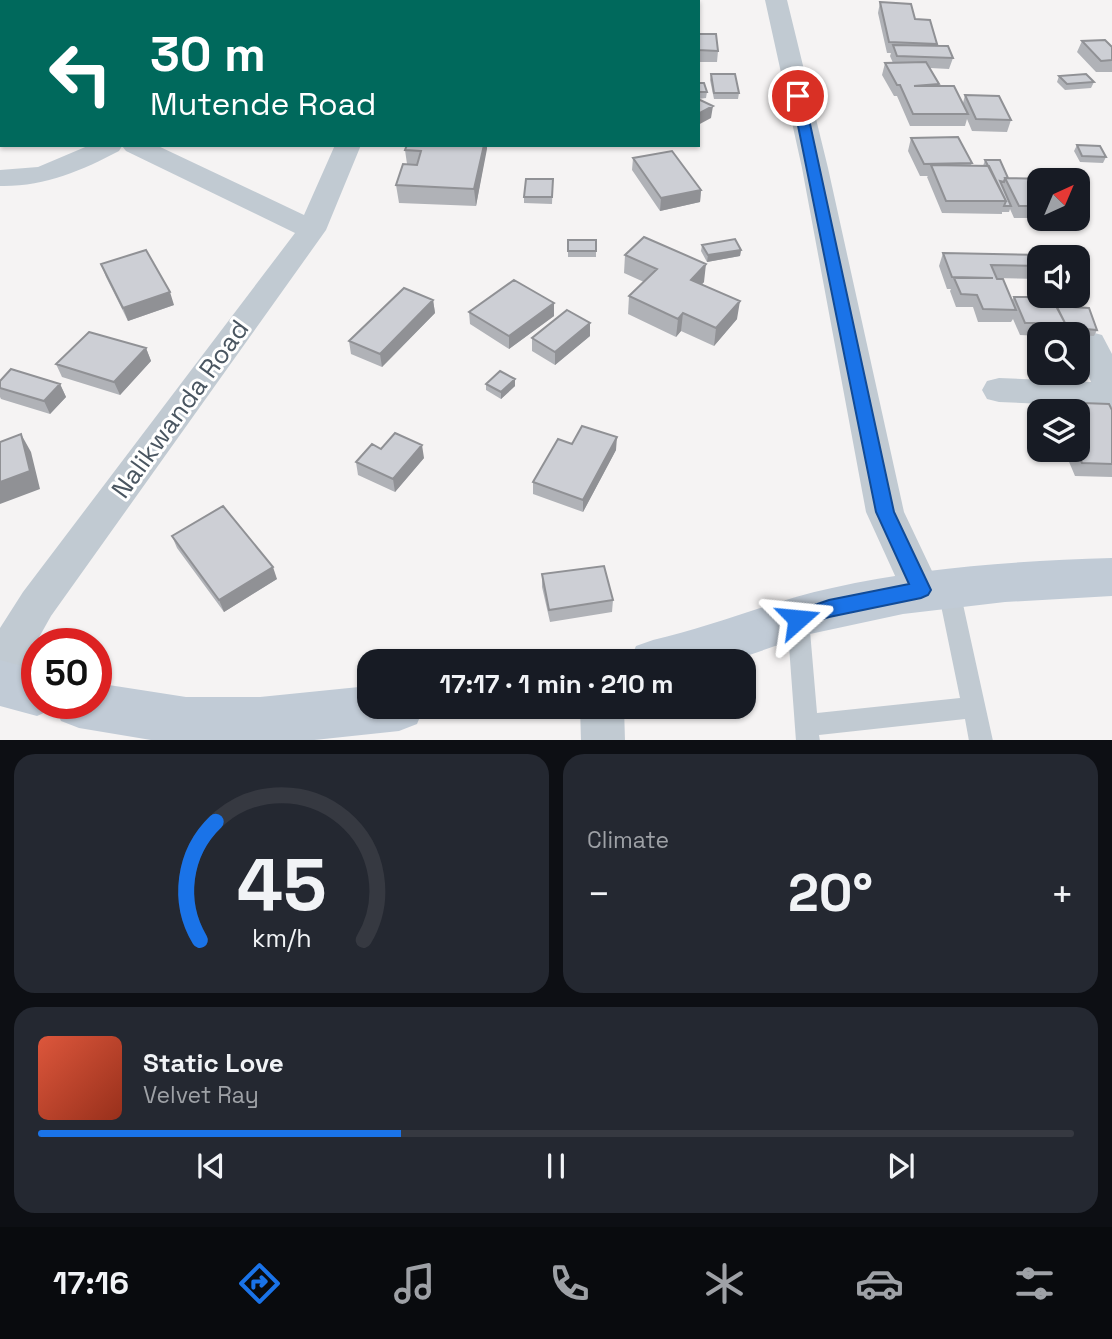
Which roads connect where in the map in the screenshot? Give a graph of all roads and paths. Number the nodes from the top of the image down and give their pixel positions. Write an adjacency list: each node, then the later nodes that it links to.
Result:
1 (776, 0): 11 (street)
2 (106, 147): 5 (street)
3 (139, 147): 6 (street)
4 (347, 147): 6 (street, Nalikwanda Road)
5 (0, 178)
6 (312, 230): 14 (street, Nalikwanda Road)
7 (1091, 343): 9 (street)
8 (999, 390): 9 (street)
9 (1112, 393)
10 (1112, 577): 11 (main road)
11 (934, 588): 12 (main road); 17 (lane)
12 (798, 619): 13 (main road); 21 (lane)
13 (697, 649)
14 (0, 666)
15 (0, 683): 16 (main road)
16 (21, 689)
17 (974, 707): 21 (lane); 23 (lane)
18 (112, 709): 19 (main road)
19 (357, 711)
20 (602, 719): 22 (street)
21 (807, 732)
22 (603, 740)
23 (981, 740)

